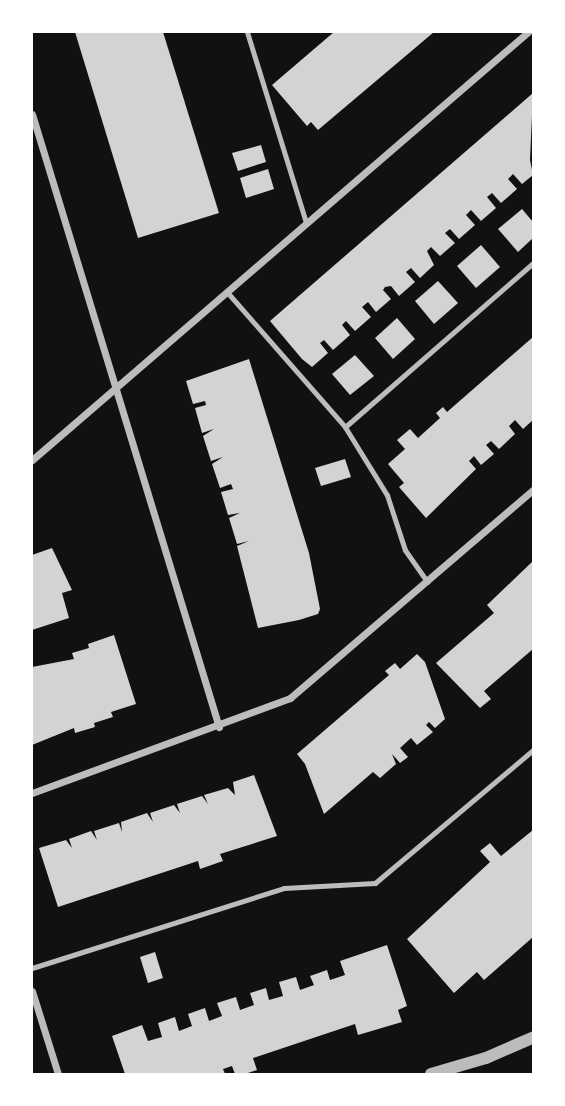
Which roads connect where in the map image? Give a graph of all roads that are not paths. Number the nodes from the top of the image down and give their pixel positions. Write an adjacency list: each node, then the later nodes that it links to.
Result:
1 (247, 32): 4 (lane)
2 (528, 32): 4 (street)
3 (32, 114): 7 (street)
4 (306, 223): 6 (street)
5 (534, 262): 8 (lane)
6 (227, 292): 7 (street); 8 (lane)
7 (115, 389): 9 (street); 12 (street)
8 (345, 427): 11 (lane)
9 (32, 460)
10 (534, 489): 11 (street)
11 (427, 582): 12 (street)
12 (219, 727): 14 (street)
13 (534, 749): 15 (lane)
14 (32, 793)
15 (32, 968)
16 (32, 992): 18 (street)
17 (534, 1037): 19 (street)
18 (58, 1074)
19 (431, 1074)

